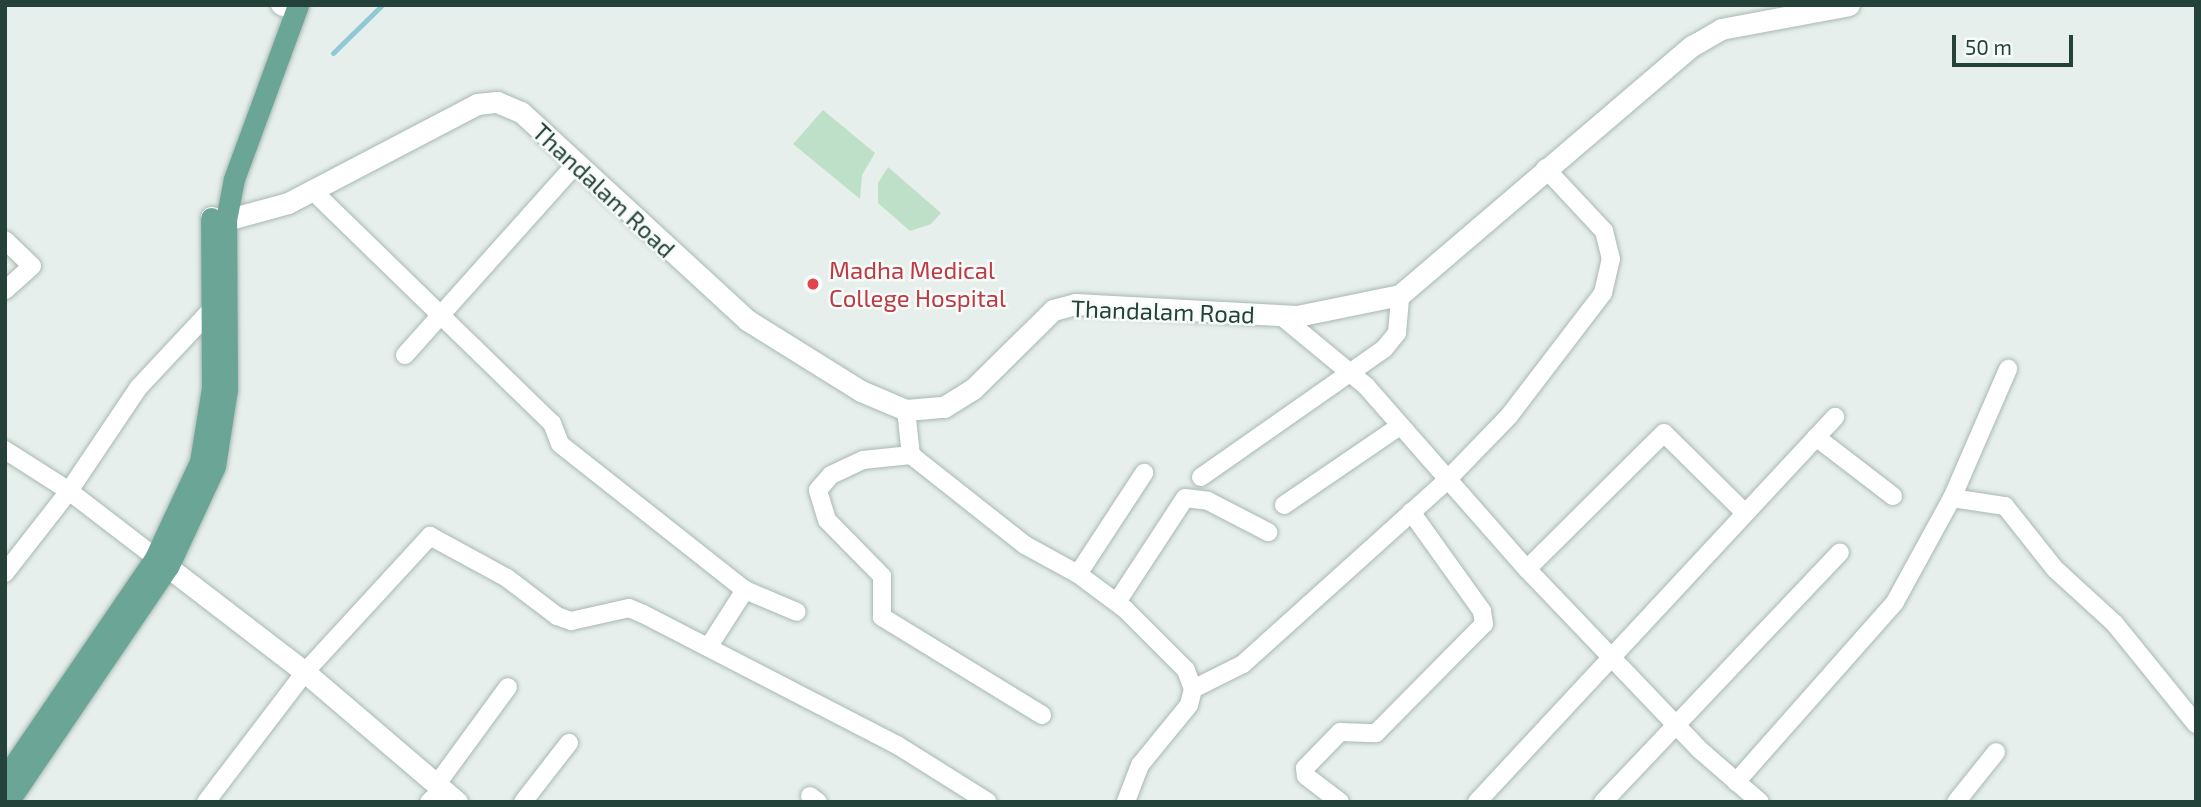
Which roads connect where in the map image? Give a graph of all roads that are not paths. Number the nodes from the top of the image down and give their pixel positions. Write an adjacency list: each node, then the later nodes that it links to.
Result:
1 (1849, 5): 4 (street)
2 (286, 6): 6 (main road)
3 (576, 164): 5 (street, Thandalam Road); 11 (street); 16 (street, Thandalam Road)
4 (1545, 168): 9 (street); 24 (street)
5 (312, 190): 6 (street, Thandalam Road); 11 (street)
6 (218, 219): 10 (main road); 33 (main road)
7 (5, 240): 8 (street)
8 (5, 290)
9 (1400, 295): 12 (street, Thandalam Road); 15 (street)
10 (211, 310): 25 (street); 33 (main road)
11 (442, 313): 13 (street); 37 (street)
12 (1280, 316): 15 (street); 16 (street, Thandalam Road)
13 (405, 355)
14 (2008, 369): 27 (street)
15 (1352, 373): 18 (street); 23 (street)
16 (906, 410): 21 (street)
17 (1835, 417): 19 (street)
18 (1400, 426): 24 (street); 28 (street)
19 (1816, 438): 26 (street); 30 (street)
20 (5, 450): 25 (street)
21 (911, 455): 36 (street); 45 (street)
22 (1144, 473): 36 (street)
23 (1201, 477)
24 (1447, 480): 29 (street); 34 (street)
25 (69, 491): 33 (street); 35 (street)
26 (1893, 496)
27 (1952, 498): 47 (street); 51 (street)
28 (1284, 505)
29 (1411, 512): 44 (street); 58 (street)
30 (1745, 513): 34 (street); 41 (street)
31 (1268, 532): 38 (street)
32 (1840, 552): 46 (street)
33 (161, 562): 42 (street); 50 (main road); 53 (main road)
34 (1527, 569): 41 (street)
35 (5, 573)
36 (1078, 575): 38 (street)
37 (745, 590): 39 (street); 40 (street)
38 (1117, 602): 44 (street)
39 (797, 612)
40 (709, 646): 42 (street); 56 (street)
41 (1611, 656): 46 (street); 59 (street)
42 (305, 672): 52 (street); 54 (street)
43 (508, 687): 52 (street)
44 (1193, 689): 57 (street)
45 (1042, 715)
46 (1675, 724): 51 (street); 60 (street)
47 (2196, 724)
48 (569, 743): 55 (street)
49 (1996, 752): 62 (street)
50 (5, 778)
51 (1737, 782): 61 (street)
52 (442, 794)
53 (8, 802)
54 (206, 802)
55 (523, 802)
56 (988, 802)
57 (1126, 802)
58 (1340, 802)
59 (1477, 802)
60 (1603, 802)
61 (1760, 802)
62 (1956, 802)

